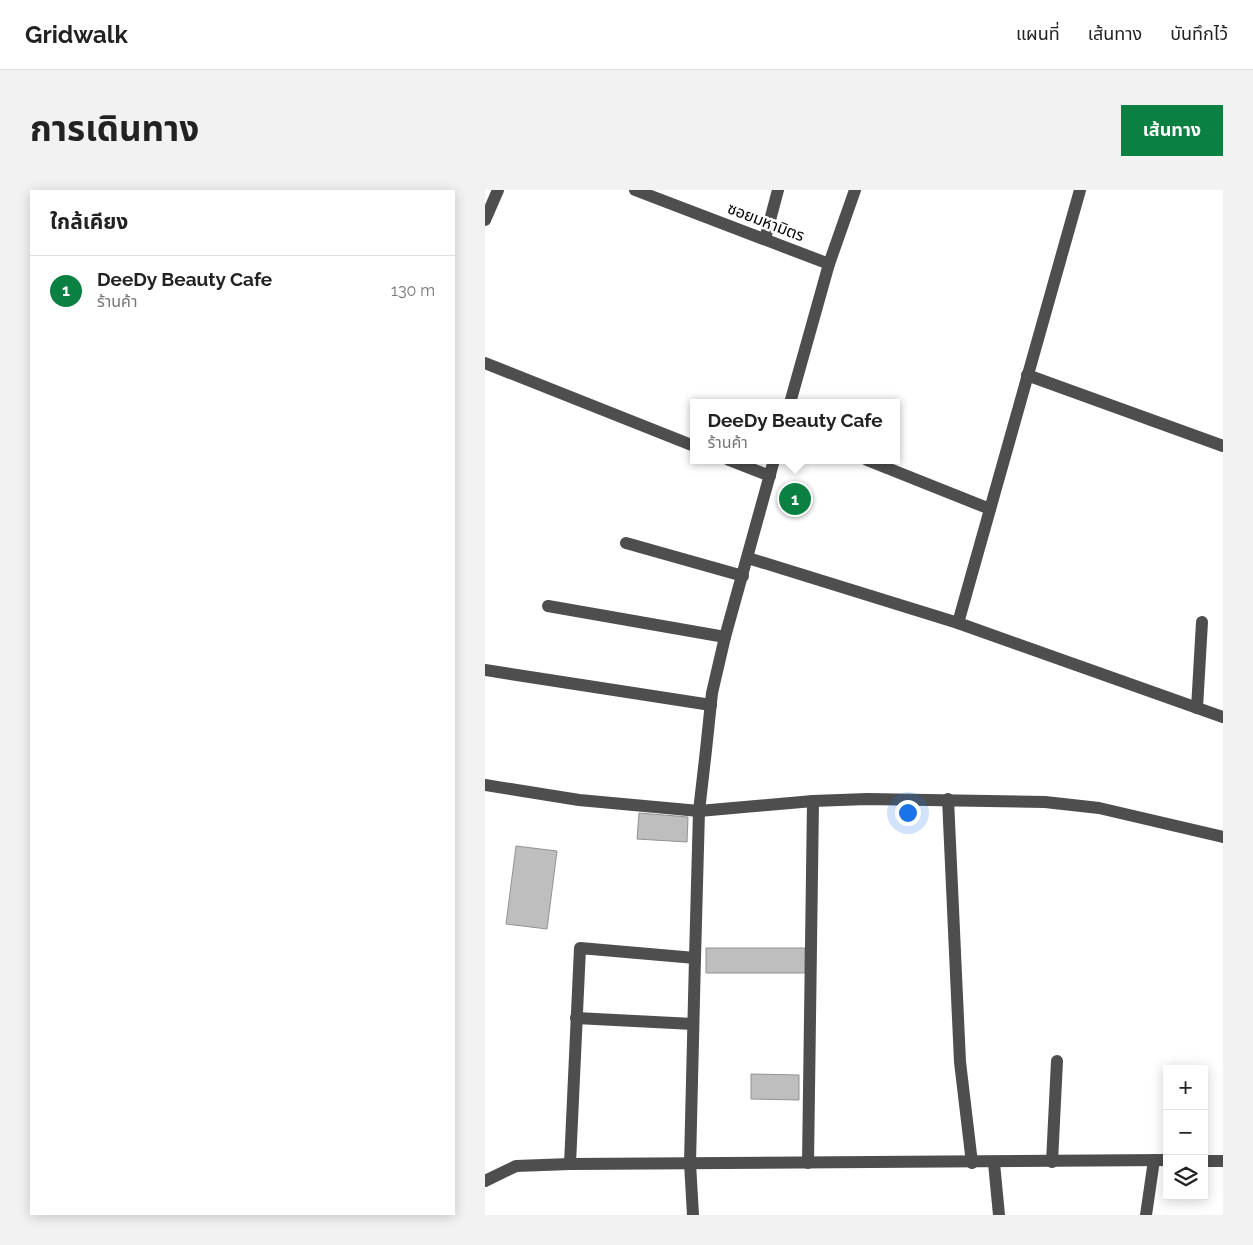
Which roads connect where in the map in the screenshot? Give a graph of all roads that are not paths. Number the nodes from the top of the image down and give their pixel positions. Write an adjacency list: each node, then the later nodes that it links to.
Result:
1 (498, 190): 6 (street)
2 (635, 190): 7 (street, ซอยมหามิตร)
3 (778, 190): 7 (street)
4 (855, 190): 8 (street)
5 (1080, 190): 10 (street)
6 (485, 220)
7 (765, 239): 8 (street, ซอยมหามิตร)
8 (829, 264): 11 (street)
9 (485, 363): 12 (street)
10 (1027, 375): 13 (street); 18 (street)
11 (791, 399)
12 (690, 444)
13 (1223, 446)
14 (739, 464): 17 (street)
15 (773, 464): 17 (street)
16 (877, 464): 18 (street)
17 (770, 476): 20 (street)
18 (990, 510): 24 (street)
19 (626, 543): 21 (street)
20 (748, 558): 21 (street); 24 (street)
21 (743, 576): 25 (street)
22 (548, 606): 25 (street)
23 (1202, 622): 28 (street)
24 (958, 623): 28 (street)
25 (725, 637): 27 (street)
26 (485, 670): 27 (street)
27 (711, 705): 33 (street)
28 (1197, 708): 29 (street)
29 (1223, 717)
30 (485, 785): 33 (street)
31 (948, 799): 32 (street); 34 (street); 45 (street)
32 (813, 800): 33 (street); 44 (street)
33 (699, 811): 35 (street)
34 (1223, 837)
35 (695, 958): 36 (street); 37 (street)
36 (576, 1018): 37 (street); 47 (street)
37 (693, 1024): 43 (street)
38 (1057, 1061): 42 (street)
39 (1160, 1160): 42 (street); 51 (street)
40 (1208, 1161): 41 (street)
41 (1223, 1161)
42 (1052, 1162): 46 (street)
43 (690, 1163): 44 (street); 47 (street); 49 (street)
44 (808, 1163): 45 (street)
45 (972, 1163): 46 (street)
46 (994, 1163): 50 (street)
47 (569, 1164): 48 (street)
48 (485, 1181)
49 (693, 1215)
50 (999, 1215)
51 (1146, 1215)

